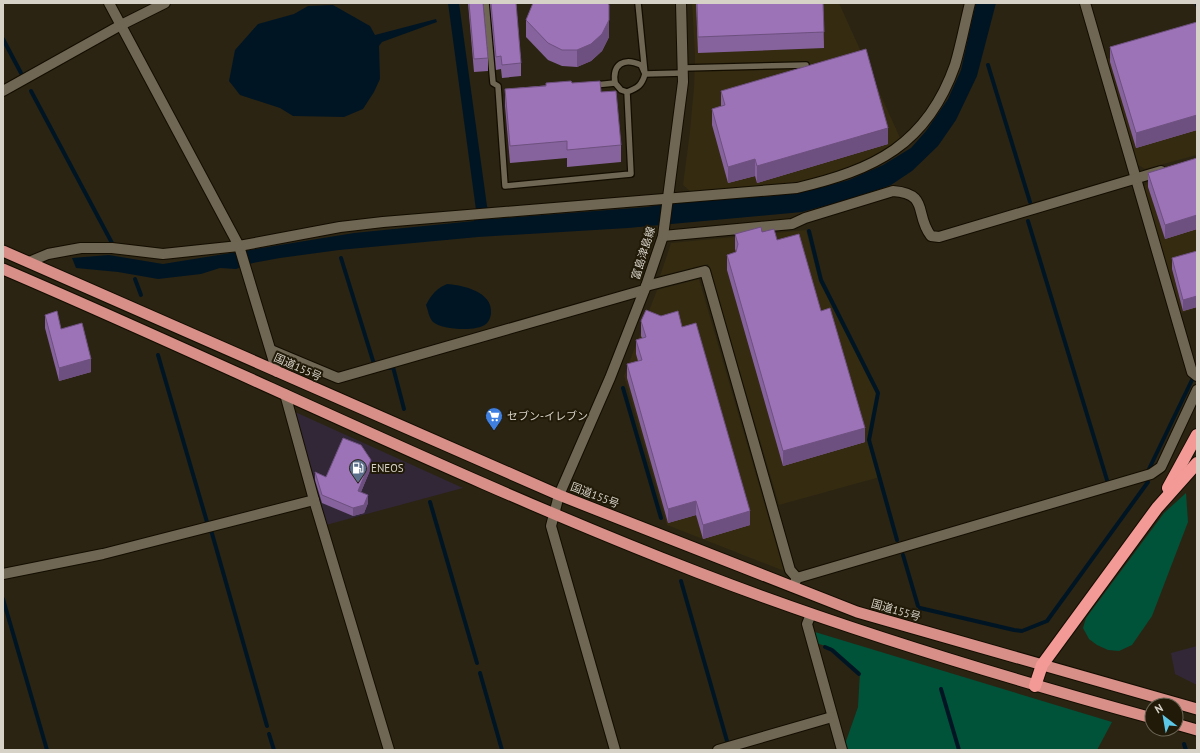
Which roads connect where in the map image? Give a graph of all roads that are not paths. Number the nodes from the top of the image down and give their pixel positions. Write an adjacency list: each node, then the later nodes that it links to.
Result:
1 (109, 3): 8 (street)
2 (165, 3): 8 (street)
3 (486, 3): 17 (lane)
4 (638, 3): 11 (lane)
5 (681, 3): 10 (street, 富島津島線)
6 (970, 3): 20 (street)
7 (1084, 3): 19 (street)
8 (121, 25): 14 (street); 22 (street)
9 (806, 65): 10 (lane)
10 (683, 70): 11 (lane); 20 (street, 富島津島線)
11 (645, 74): 12 (lane); 15 (lane)
12 (615, 83): 13 (lane); 15 (lane)
13 (592, 85)
14 (3, 91)
15 (627, 92): 17 (lane)
16 (506, 93): 17 (lane)
17 (499, 94)
18 (1174, 167): 19 (street)
19 (1137, 178): 21 (street); 29 (street)
20 (669, 197): 21 (street, 富島津島線); 22 (street)
21 (663, 236): 26 (street, 富島津島線)
22 (239, 246): 24 (street); 27 (street)
23 (3, 251): 24 (highway, 国道155号)
24 (29, 262): 28 (highway, 国道155号)
25 (4, 272): 31 (highway)
26 (645, 288): 27 (street); 34 (street, 富島津島線); 39 (street)
27 (271, 350): 28 (street)
28 (277, 372): 34 (highway, 国道155号)
29 (1197, 376)
30 (1197, 390): 39 (street)
31 (285, 394): 35 (street); 37 (highway)
32 (1197, 436): 36 (highway)
33 (1197, 463): 36 (highway)
34 (560, 495): 37 (street, 富島津島線); 39 (highway, 国道155号)
35 (314, 500): 38 (street); 48 (street)
36 (1157, 508): 41 (highway)
37 (554, 514): 40 (highway); 49 (street, 富島津島線)
38 (3, 574)
39 (795, 582): 41 (highway, 国道155号)
40 (811, 614): 42 (highway); 45 (street)
41 (1042, 665): 42 (highway); 43 (highway, 国道155号)
42 (1035, 686): 44 (highway)
43 (1197, 709)
44 (1144, 716)
45 (832, 717): 50 (street); 51 (street)
46 (1184, 726): 47 (highway)
47 (1197, 730)
48 (388, 750)
49 (615, 750)
50 (718, 750)
51 (842, 750)

